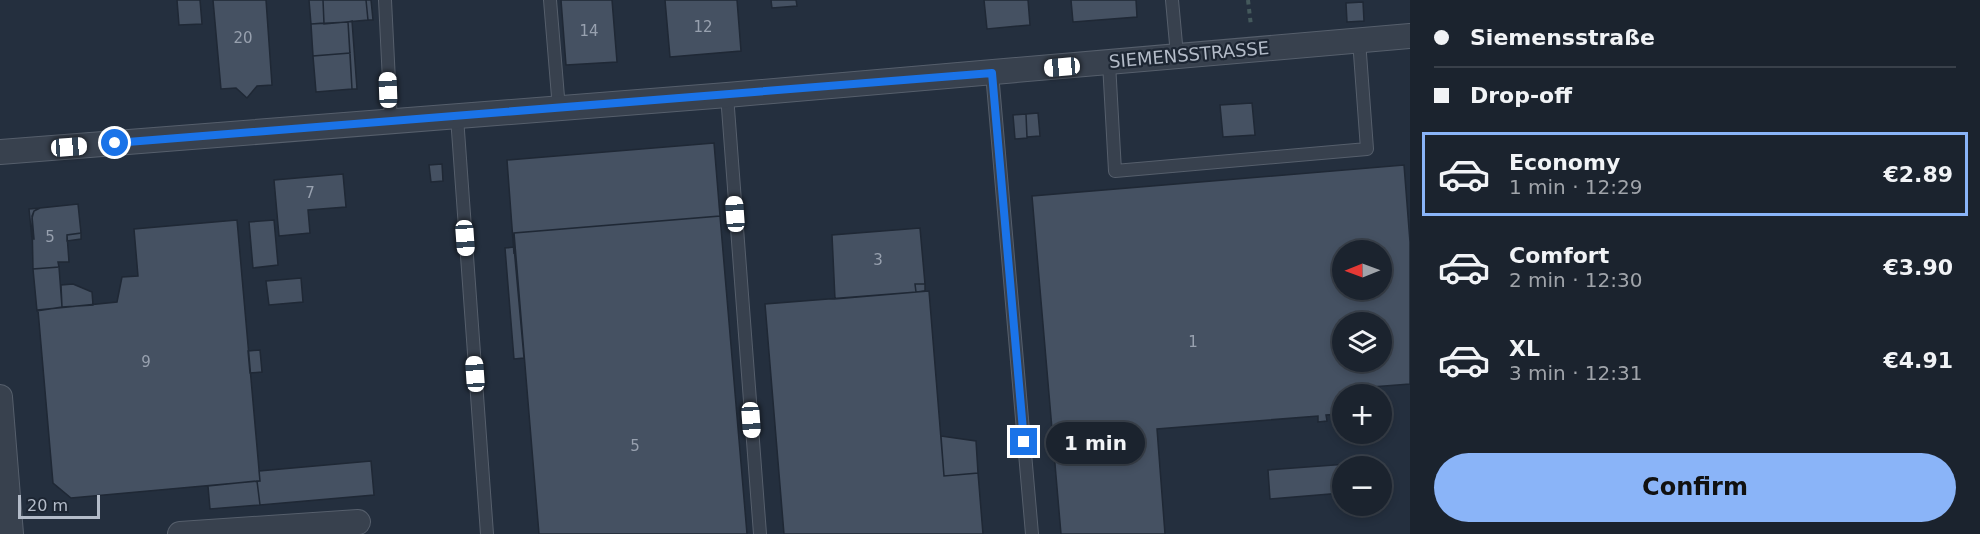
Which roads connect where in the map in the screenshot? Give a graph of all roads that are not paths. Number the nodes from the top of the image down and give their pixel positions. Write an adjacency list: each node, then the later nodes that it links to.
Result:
1 (385, 0): 12 (lane)
2 (550, 0): 10 (lane)
3 (1172, 0): 6 (lane)
4 (1410, 36): 5 (street, SIEMENSSTRASSE)
5 (1359, 40): 6 (street, SIEMENSSTRASSE); 7 (lane)
6 (1177, 55): 7 (street, SIEMENSSTRASSE)
7 (1109, 63): 8 (street, SIEMENSSTRASSE)
8 (992, 73): 9 (street, SIEMENSSTRASSE); 21 (lane)
9 (727, 95): 10 (street, SIEMENSSTRASSE); 20 (lane)
10 (559, 108): 11 (street, SIEMENSSTRASSE)
11 (457, 117): 12 (street, SIEMENSSTRASSE); 19 (lane)
12 (391, 122): 13 (street, SIEMENSSTRASSE)
13 (0, 152)
14 (0, 398): 17 (street)
15 (358, 528): 16 (street)
16 (239, 532): 18 (street)
17 (11, 534)
18 (180, 534)
19 (487, 534)
20 (760, 534)
21 (1032, 534)

